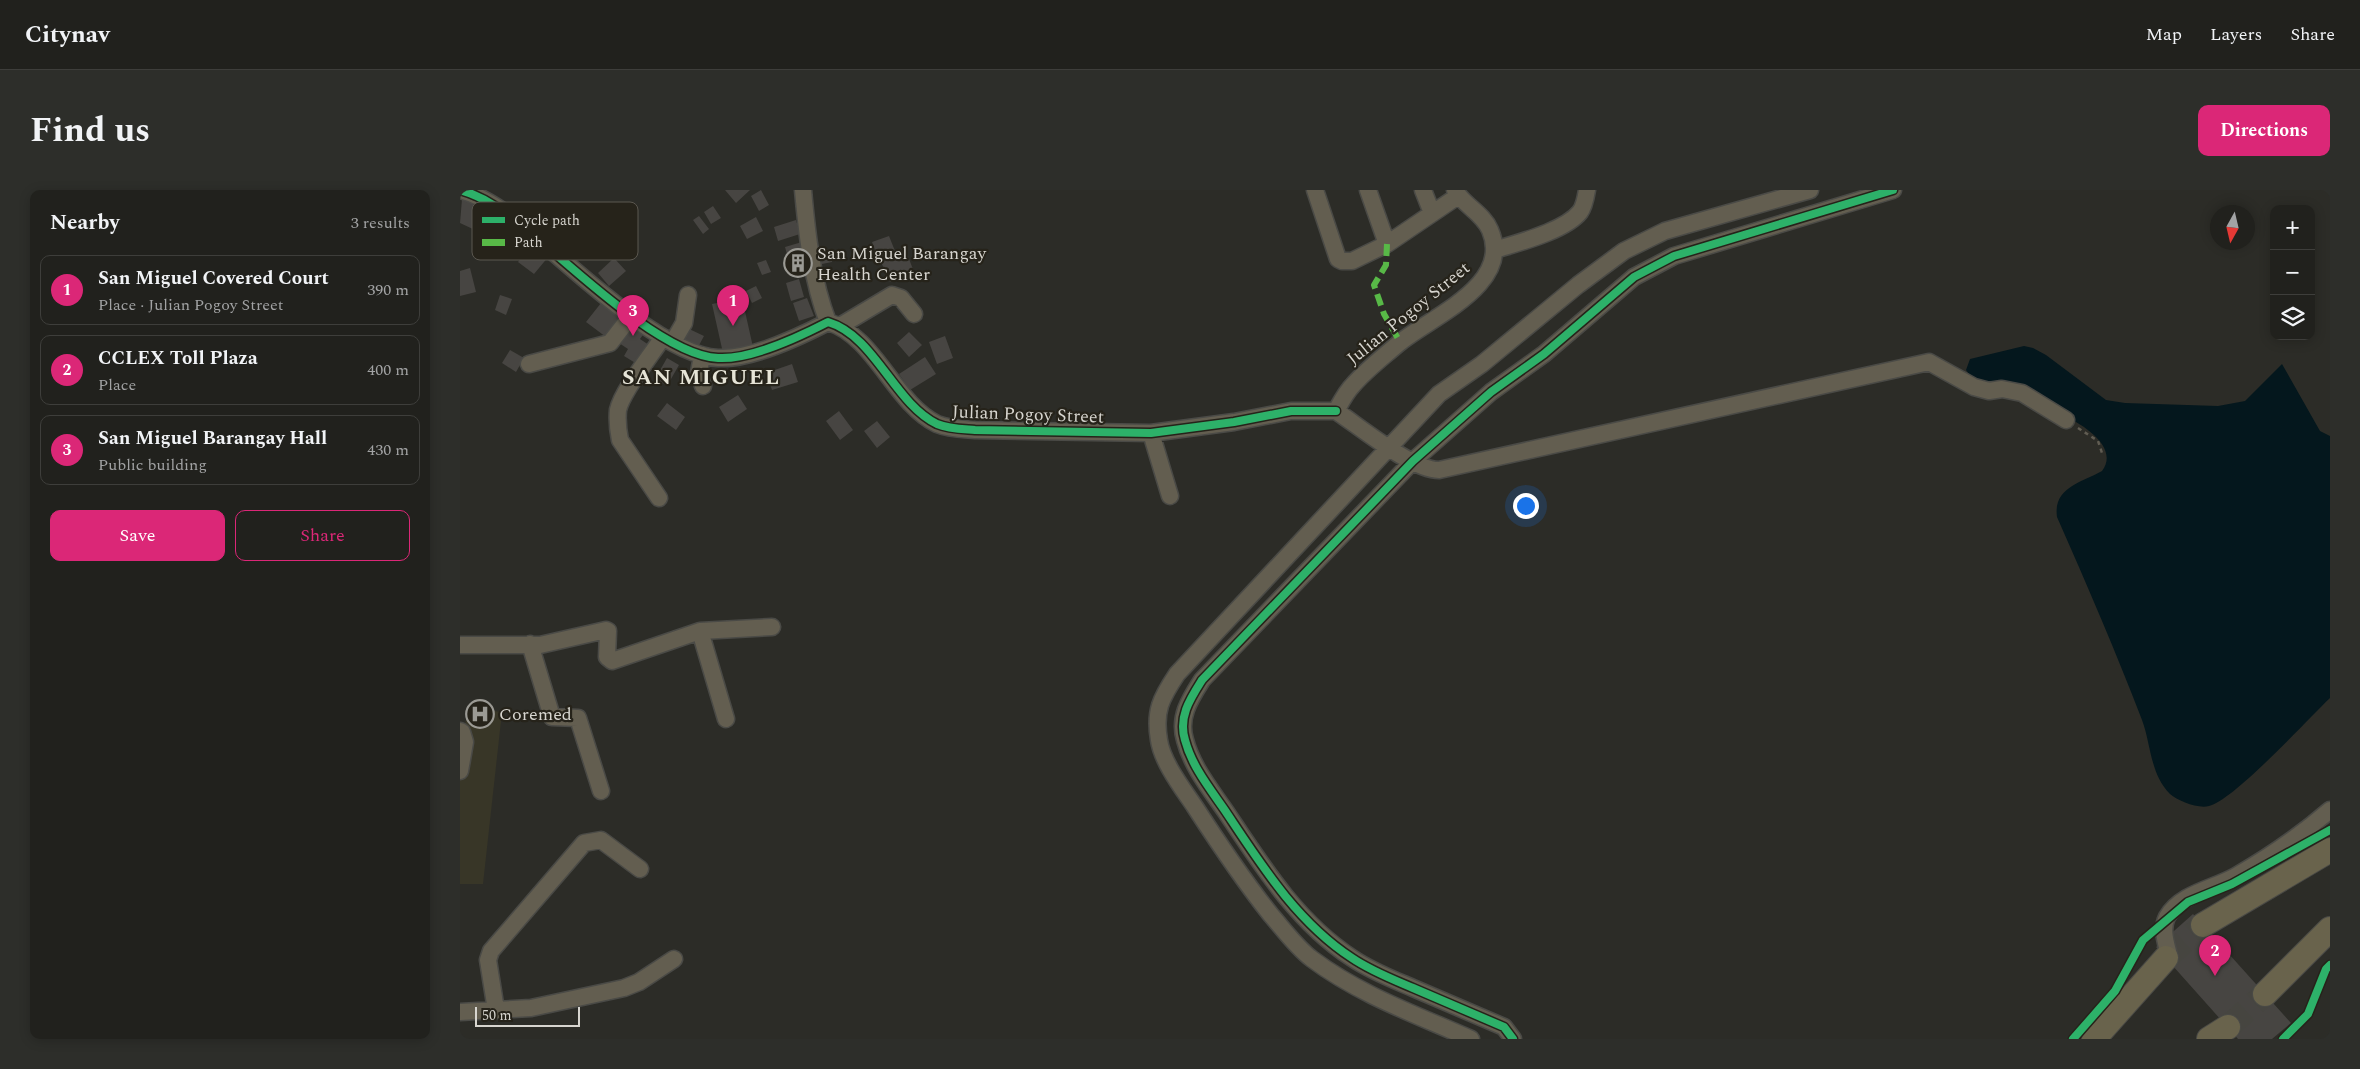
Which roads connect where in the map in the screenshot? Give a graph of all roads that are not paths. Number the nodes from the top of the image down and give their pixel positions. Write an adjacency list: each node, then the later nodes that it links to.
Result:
1 (460, 190): 10 (street)
2 (803, 190): 18 (street)
3 (1315, 190): 12 (street)
4 (1368, 190): 12 (street)
5 (1423, 190): 11 (street)
6 (1586, 190): 13 (street)
7 (1810, 190): 26 (street)
8 (1893, 190): 27 (street)
9 (1457, 193): 11 (street); 13 (street)
10 (487, 202)
11 (1432, 213): 12 (street)
12 (1387, 244)
13 (1494, 250): 23 (street, Julian Pogoy Street)
14 (563, 260): 17 (street)
15 (688, 295): 19 (street)
16 (914, 314): 18 (street)
17 (631, 316): 19 (street); 21 (street)
18 (834, 324): 20 (street); 25 (street, Julian Pogoy Street)
19 (668, 340): 20 (street); 29 (street)
20 (702, 355): 22 (street)
21 (529, 364)
22 (702, 386)
23 (1336, 410): 25 (street, Julian Pogoy Street); 26 (street)
24 (2066, 420): 27 (street)
25 (1150, 433): 28 (street)
26 (1390, 448): 27 (street); 48 (street)
27 (1413, 461): 49 (street)
28 (1170, 496)
29 (659, 498)
30 (772, 627): 31 (street)
31 (700, 631): 32 (street); 34 (street)
32 (530, 644): 33 (street); 37 (street)
33 (460, 645)
34 (726, 719)
35 (460, 731): 36 (street)
36 (460, 771)
37 (601, 791)
38 (2330, 810): 43 (street)
39 (2330, 850): 41 (highway)
40 (640, 870): 46 (street)
41 (2203, 925)
42 (2330, 929): 45 (highway)
43 (2167, 956): 50 (highway)
44 (674, 959): 46 (street)
45 (2265, 994)
46 (496, 1010): 47 (street)
47 (460, 1012)
48 (1471, 1039)
49 (1513, 1039)
50 (2094, 1039)

